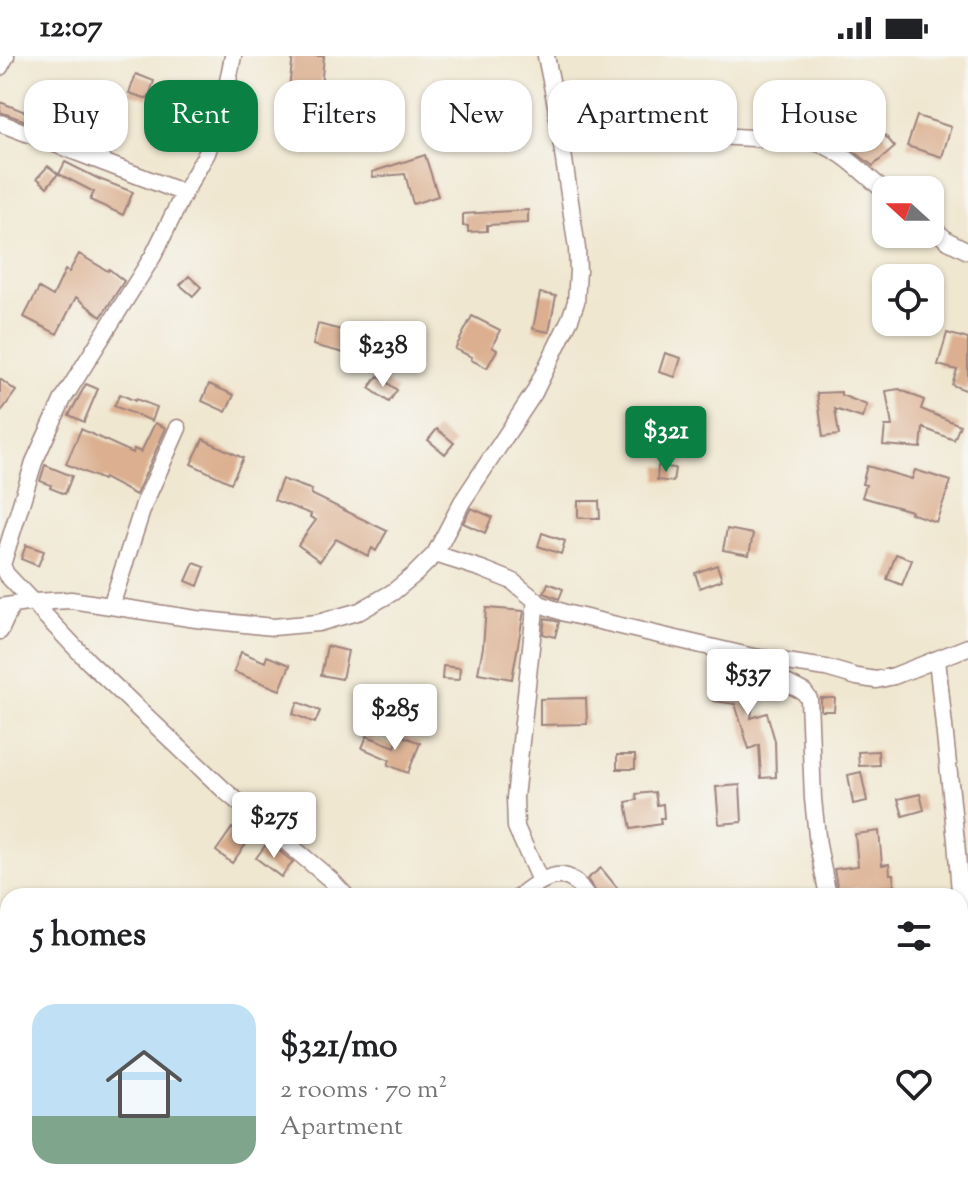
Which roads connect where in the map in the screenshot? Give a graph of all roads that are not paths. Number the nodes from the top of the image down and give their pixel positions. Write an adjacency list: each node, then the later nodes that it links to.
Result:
1 (6, 56): 4 (street)
2 (546, 56): 5 (street)
3 (235, 59): 10 (street)
4 (0, 67)
5 (551, 80)
6 (0, 123): 10 (street)
7 (737, 137): 9 (street)
8 (563, 152): 14 (street)
9 (872, 180)
10 (184, 193): 15 (street)
11 (944, 238): 12 (street)
12 (968, 251)
13 (178, 428): 19 (street)
14 (435, 554): 16 (street); 19 (street)
15 (1, 565): 17 (street)
16 (536, 600): 22 (street); 24 (street)
17 (33, 602): 18 (street); 19 (street); 25 (street)
18 (6, 606): 20 (street)
19 (111, 606)
20 (0, 631)
21 (968, 647): 23 (street)
22 (753, 657): 23 (street); 28 (street)
23 (937, 659): 29 (street)
24 (540, 881): 26 (street); 27 (street)
25 (338, 888)
26 (531, 888)
27 (580, 888)
28 (826, 888)
29 (960, 888)

